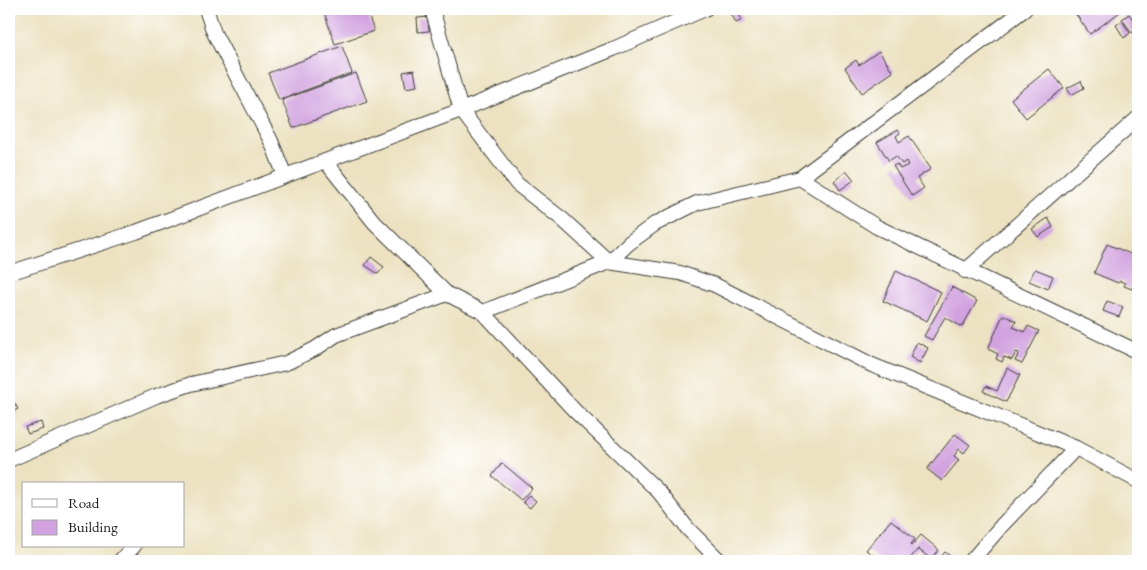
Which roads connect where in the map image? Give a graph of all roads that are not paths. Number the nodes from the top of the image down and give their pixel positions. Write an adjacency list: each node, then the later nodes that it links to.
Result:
1 (206, 9): 8 (street)
2 (432, 9): 5 (street)
3 (705, 9): 5 (street)
4 (1024, 9): 9 (street)
5 (462, 110): 7 (street); 10 (street)
6 (1138, 118): 11 (street)
7 (326, 162): 8 (street); 13 (street)
8 (285, 176): 12 (street)
9 (800, 178): 10 (street); 11 (street)
10 (609, 262): 14 (street); 16 (street)
11 (965, 271): 15 (street)
12 (9, 273)
13 (447, 294): 14 (street); 17 (street)
14 (482, 312): 21 (street)
15 (1138, 352)
16 (1076, 448): 18 (street); 22 (street)
17 (9, 460)
18 (1138, 481)
19 (132, 548): 20 (street)
20 (120, 561)
21 (720, 561)
22 (971, 561)

